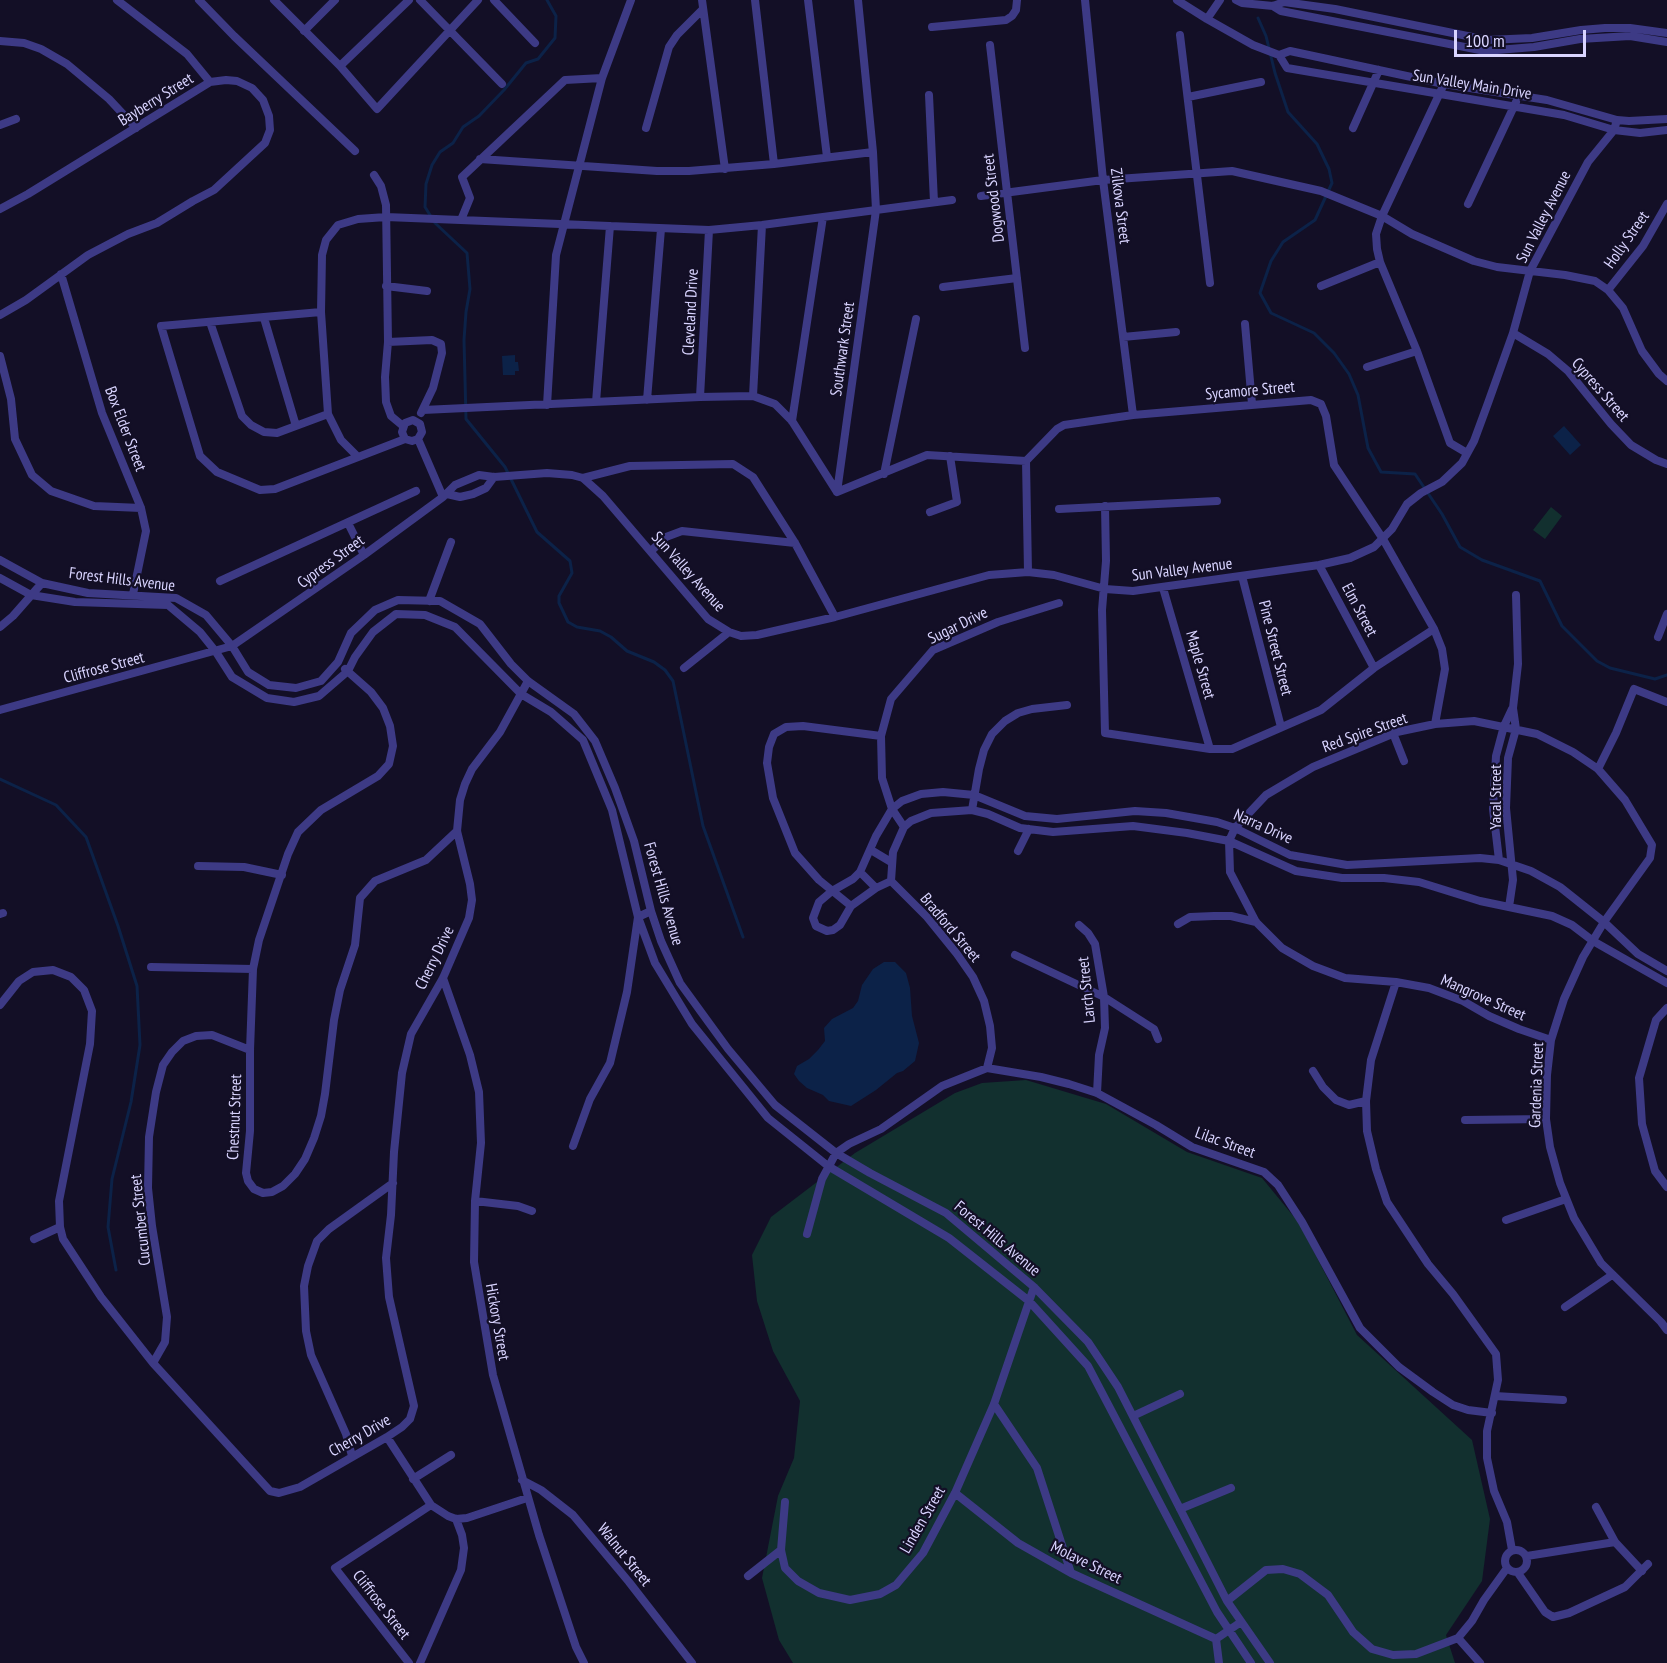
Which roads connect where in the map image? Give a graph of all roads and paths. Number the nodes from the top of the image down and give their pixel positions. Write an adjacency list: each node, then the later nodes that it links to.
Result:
1 (117, 0): 34 (street)
2 (199, 0): 53 (street)
3 (274, 0): 22 (street)
4 (335, 0): 22 (street)
5 (409, 0): 31 (street)
6 (420, 0): 23 (street)
7 (478, 0): 23 (street)
8 (494, 0): 28 (street)
9 (632, 0): 33 (street)
10 (755, 0): 57 (street)
11 (808, 0): 55 (street)
12 (858, 0): 54 (street, Southwark Street)
13 (1017, 0): 21 (street)
14 (1086, 0): 62 (street, Zilkova Street)
15 (1177, 0): 20 (street, Sun Valley Main Drive)
16 (1220, 0): 20 (street)
17 (1236, 0): 19 (street)
18 (703, 4): 49 (street); 59 (street)
19 (1273, 6): 24 (street); 27 (street)
20 (1207, 19): 30 (street, Sun Valley Main Drive)
21 (932, 27)
22 (304, 31): 31 (street)
23 (449, 32): 31 (street); 37 (street)
24 (1667, 33)
25 (1180, 35): 42 (street)
26 (0, 41): 48 (street)
27 (1667, 42)
28 (535, 44)
29 (990, 45): 63 (street, Dogwood Street)
30 (1276, 54): 32 (street, Sun Valley Main Drive); 36 (street, Sun Valley Main Drive)
31 (340, 66)
32 (1379, 70): 36 (street); 38 (street, Sun Valley Main Drive)
33 (602, 78): 56 (street); 58 (street)
34 (210, 82): 48 (street, Bayberry Street); 82 (street, Bayberry Street)
35 (1261, 82): 42 (street)
36 (1373, 82): 39 (street, Sun Valley Main Drive); 50 (street)
37 (502, 84)
38 (1444, 84): 39 (street); 41 (street, Sun Valley Main Drive)
39 (1440, 94): 43 (street, Sun Valley Main Drive); 71 (street)
40 (929, 95): 66 (street)
41 (1518, 96): 43 (street); 46 (street, Sun Valley Main Drive)
42 (1188, 97): 60 (street)
43 (1515, 106): 51 (street, Sun Valley Main Drive); 67 (street)
44 (1667, 118): 46 (street, Sun Valley Main Drive)
45 (15, 120): 47 (street)
46 (1617, 120): 51 (street, Sun Valley Avenue)
47 (0, 125)
48 (136, 128): 69 (street, Bayberry Street)
49 (646, 128)
50 (1353, 128)
51 (1614, 130): 52 (street, Sun Valley Main Drive); 81 (street, Sun Valley Avenue)
52 (1667, 130)
53 (355, 152)
54 (873, 152): 55 (street); 70 (street, Southwark Street)
55 (827, 158): 57 (street)
56 (480, 159): 58 (street); 74 (street)
57 (774, 164): 59 (street)
58 (581, 165): 59 (street); 75 (street)
59 (725, 169)
60 (1198, 172): 62 (street); 71 (street); 84 (street)
61 (374, 175): 72 (street)
62 (1103, 180): 63 (street); 98 (street, Zilkova Street)
63 (1007, 192): 64 (street); 83 (street, Dogwood Street)
64 (981, 196)
65 (952, 200): 66 (street)
66 (934, 202): 70 (street)
67 (1468, 204)
68 (1667, 204): 88 (street, Holly Street)
69 (0, 209)
70 (876, 210): 73 (street); 129 (street, Southwark Street)
71 (1382, 216): 80 (street); 81 (street)
72 (386, 217): 74 (street); 85 (street); 90 (street)
73 (823, 217): 76 (street); 115 (street)
74 (461, 220): 75 (street)
75 (563, 225): 77 (street); 110 (street)
76 (762, 225): 79 (street); 105 (street)
77 (610, 226): 78 (street); 108 (street)
78 (661, 229): 79 (street); 107 (street)
79 (709, 230): 106 (street, Cleveland Drive)
80 (1380, 261): 86 (street); 101 (street)
81 (1530, 271): 88 (street); 97 (street, Sun Valley Avenue)
82 (61, 274): 91 (street, Bayberry Street); 133 (street, Box Elder Street)
83 (1017, 278): 87 (street); 100 (street, Dogwood Street)
84 (1210, 283)
85 (386, 286): 89 (street); 99 (street)
86 (1321, 286)
87 (943, 287)
88 (1608, 290): 104 (street)
89 (427, 291)
90 (321, 312): 92 (street); 112 (street)
91 (0, 315)
92 (264, 318): 94 (street); 116 (street)
93 (916, 319): 125 (street)
94 (210, 322): 116 (street); 121 (street)
95 (1245, 324): 109 (street)
96 (1176, 332): 98 (street)
97 (1513, 333): 120 (street, Sun Valley Avenue); 124 (street, Cypress Street)
98 (1123, 337): 113 (street, Zilkova Street)
99 (388, 342): 111 (street); 117 (street)
100 (1025, 348)
101 (1417, 351): 103 (street); 120 (street)
102 (0, 356): 133 (street)
103 (1367, 367)
104 (1667, 381)
105 (753, 396): 106 (street); 115 (street)
106 (699, 397): 107 (street)
107 (648, 400): 108 (street)
108 (596, 402): 110 (street)
109 (1252, 404): 113 (street, Sycamore Street); 137 (street, Sycamore Street)
110 (547, 405): 111 (street)
111 (423, 410): 114 (street)
112 (328, 414): 116 (street); 121 (street)
113 (1133, 415): 123 (street, Sycamore Street)
114 (417, 421): 117 (street); 119 (street)
115 (792, 421): 129 (street)
116 (296, 426)
117 (403, 426): 118 (street)
118 (405, 438): 119 (street); 121 (street)
119 (418, 439): 130 (street)
120 (1467, 453): 137 (street, Sun Valley Avenue)
121 (357, 456)
122 (950, 456): 123 (street); 125 (street); 135 (street)
123 (1026, 461): 144 (street)
124 (1667, 464)
125 (884, 474): 129 (street)
126 (494, 477): 127 (street); 130 (street); 130 (street)
127 (583, 478): 139 (street); 140 (street, Sun Valley Avenue)
128 (416, 491): 136 (street)
129 (837, 492)
130 (445, 496): 141 (street, Cypress Street)
131 (1217, 501): 132 (street)
132 (1105, 506): 134 (street); 150 (street)
133 (141, 508): 151 (street, Box Elder Street)
134 (1059, 509)
135 (930, 512)
136 (348, 523): 141 (street); 147 (street)
137 (1383, 539): 143 (street, Sun Valley Avenue); 159 (street, Sycamore Street)
138 (452, 542): 154 (street)
139 (795, 543): 140 (street); 157 (street)
140 (651, 551): 160 (street, Sun Valley Avenue)
141 (364, 555): 162 (street, Cypress Street)
142 (0, 560): 148 (street, Forest Hills Avenue)
143 (1319, 565): 145 (street, Sun Valley Avenue); 166 (street, Elm Street)
144 (1028, 572): 150 (street, Sun Valley Avenue); 157 (street, Sun Valley Avenue)
145 (1242, 576): 149 (street, Sun Valley Avenue); 176 (street, Pine Street Street)
146 (0, 578): 153 (street, Forest Hills Avenue)
147 (220, 581)
148 (42, 583): 151 (street, Forest Hills Avenue); 153 (street)
149 (1163, 588): 150 (street, Sun Valley Avenue); 180 (street, Maple Street)
150 (1105, 590): 180 (street)
151 (133, 594): 162 (street, Forest Hills Avenue)
152 (1516, 594): 172 (street)
153 (32, 595): 158 (street); 163 (street, Forest Hills Avenue)
154 (429, 601): 164 (street, Forest Hills Avenue); 168 (street, Forest Hills Avenue)
155 (1059, 603): 179 (street, Sugar Drive)
156 (1667, 615): 161 (street)
157 (835, 617): 160 (street, Sun Valley Avenue)
158 (0, 627)
159 (1434, 629): 166 (street); 174 (street, Sycamore Street)
160 (729, 632): 165 (street)
161 (1658, 637)
162 (232, 646): 163 (street, Cypress Street); 164 (street, Forest Hills Avenue)
163 (216, 652): 167 (street, Forest Hills Avenue); 173 (street, Cliffrose Street)
164 (338, 662): 167 (street, Chestnut Street)
165 (684, 668)
166 (1374, 668): 176 (street)
167 (348, 671): 169 (street, Forest Hills Avenue); 198 (street, Chestnut Street)
168 (528, 681): 169 (street, Cherry Drive); 204 (street, Forest Hills Avenue)
169 (521, 694): 189 (street, Cherry Drive); 205 (street, Forest Hills Avenue)
170 (1667, 702): 182 (street)
171 (1067, 705): 183 (street)
172 (1513, 708): 175 (street, Yacal Street); 177 (street)
173 (0, 710)
174 (1435, 724): 175 (street, Red Spire Street); 178 (street, Red Spire Street)
175 (1504, 726): 177 (street, Red Spire Street); 193 (street, Yacal Street)
176 (1281, 727): 180 (street)
177 (1516, 729): 182 (street, Red Spire Street); 195 (street, Yacal Street)
178 (1394, 733): 181 (street); 187 (street, Red Spire Street)
179 (881, 736): 184 (street, Sugar Drive); 201 (street)
180 (1210, 750)
181 (1404, 762)
182 (1598, 769): 207 (street, Red Spire Street)
183 (974, 795): 184 (street, Narra Drive); 185 (street); 187 (street, Narra Drive)
184 (892, 809): 186 (street, Sugar Drive); 191 (street)
185 (972, 810): 186 (street, Narra Drive); 188 (street, Narra Drive)
186 (904, 827): 194 (street)
187 (1235, 828): 190 (street, Red Spire Street); 193 (street, Narra Drive)
188 (1029, 829): 190 (street, Narra Drive); 192 (street)
189 (457, 831): 215 (street, Cherry Drive); 223 (street, Chestnut Street)
190 (1229, 842): 203 (street, Narra Drive); 206 (street, Mangrove Street)
191 (871, 850): 194 (street); 197 (street)
192 (1018, 851)
193 (1499, 860): 195 (street, Narra Drive)
194 (891, 862): 199 (street)
195 (1512, 865): 203 (street, Yacal Street); 207 (street, Narra Drive)
196 (198, 866): 198 (street)
197 (860, 872): 200 (street); 201 (street)
198 (282, 875): 213 (street, Chestnut Street)
199 (891, 881): 200 (street); 224 (street, Bradford Street)
200 (876, 888): 202 (street)
201 (832, 891): 202 (street); 202 (street)
202 (851, 906)
203 (1509, 907): 210 (street, Narra Drive)
204 (651, 911): 205 (street); 231 (street, Forest Hills Avenue)
205 (639, 917): 230 (street); 232 (street, Forest Hills Avenue)
206 (1256, 922): 208 (street); 216 (street, Mangrove Street)
207 (1604, 922): 210 (street, Gardenia Street); 214 (street, Narra Drive)
208 (1178, 924)
209 (1079, 925): 218 (street, Larch Street)
210 (1593, 941): 217 (street, Narra Drive); 222 (street, Gardenia Street)
211 (1015, 955): 218 (street)
212 (152, 967): 213 (street)
213 (253, 969): 223 (street, Chestnut Street)
214 (1667, 971)
215 (443, 978): 233 (street, Cherry Drive); 236 (street, Hickory Street)
216 (1396, 982): 222 (street, Mangrove Street); 227 (street)
217 (1667, 983)
218 (1104, 998): 221 (street); 226 (street, Larch Street)
219 (0, 1005): 239 (street, Cherry Drive)
220 (1667, 1008): 234 (street)
221 (1158, 1039)
222 (1551, 1040): 229 (street, Gardenia Street)
223 (250, 1050): 247 (street, Cucumber Street)
224 (987, 1068): 226 (street, Lilac Street); 231 (street)
225 (1313, 1071): 227 (street)
226 (1096, 1093): 252 (street, Lilac Street)
227 (1366, 1101): 249 (street)
228 (1465, 1119): 229 (street)
229 (1546, 1119): 235 (street, Gardenia Street)
230 (573, 1146)
231 (836, 1153): 232 (street); 243 (street, Forest Hills Avenue)
232 (828, 1166): 240 (street); 244 (street, Forest Hills Avenue)
233 (393, 1183): 254 (street, Cherry Drive); 256 (street)
234 (1667, 1186)
235 (1566, 1199): 238 (street); 242 (street, Gardenia Street)
236 (475, 1201): 237 (street); 258 (street, Hickory Street)
237 (532, 1211)
238 (1506, 1220)
239 (60, 1227): 241 (street); 247 (street, Cherry Drive)
240 (807, 1234)
241 (34, 1239)
242 (1612, 1275): 245 (street); 246 (street, Gardenia Street)
243 (1034, 1287): 244 (street, Linden Street); 253 (street, Forest Hills Avenue)
244 (1029, 1301): 251 (street, Linden Street); 277 (street, Forest Hills Avenue)
245 (1565, 1307)
246 (1667, 1330)
247 (153, 1363): 256 (street, Cherry Drive)
248 (1180, 1394): 253 (street)
249 (1495, 1396): 250 (street); 252 (street)
250 (1563, 1400)
251 (994, 1404): 260 (street, Linden Street); 273 (street)
252 (1492, 1413): 269 (street)
253 (1133, 1416): 265 (street, Forest Hills Avenue)
254 (387, 1437): 256 (street, Cherry Drive); 257 (street)
255 (451, 1455): 257 (street)
256 (352, 1456)
257 (413, 1479): 263 (street)
258 (522, 1480): 261 (street, Hickory Street); 283 (street, Walnut Street)
259 (1231, 1488): 265 (street)
260 (955, 1492): 268 (street, Linden Street); 273 (street, Molave Street)
261 (527, 1498): 266 (street); 282 (street, Hickory Street)
262 (785, 1503): 268 (street, Linden Street)
263 (431, 1505): 266 (street); 280 (street, Cliffrose Street)
264 (1596, 1507): 267 (street)
265 (1180, 1509): 275 (street, Forest Hills Avenue)
266 (456, 1519): 281 (street, Cliffrose Street)
267 (1615, 1542): 270 (street); 272 (street)
268 (781, 1550): 274 (street)
269 (1512, 1551): 270 (street); 271 (street)
270 (1527, 1556): 272 (street)
271 (1507, 1568): 272 (street); 278 (street)
272 (1518, 1573)
273 (1071, 1574): 279 (street, Molave Street)
274 (748, 1576)
275 (1227, 1600): 276 (street, Forest Hills Avenue); 278 (street)
276 (1241, 1622): 277 (street); 286 (street, Forest Hills Avenue)
277 (1230, 1630): 279 (street); 285 (street, Forest Hills Avenue)
278 (1458, 1638): 287 (street)
279 (1216, 1639): 284 (street)
280 (409, 1663)
281 (420, 1663)
282 (584, 1663)
283 (692, 1663)
284 (1219, 1663)
285 (1251, 1663)
286 (1270, 1663)
287 (1480, 1663)

